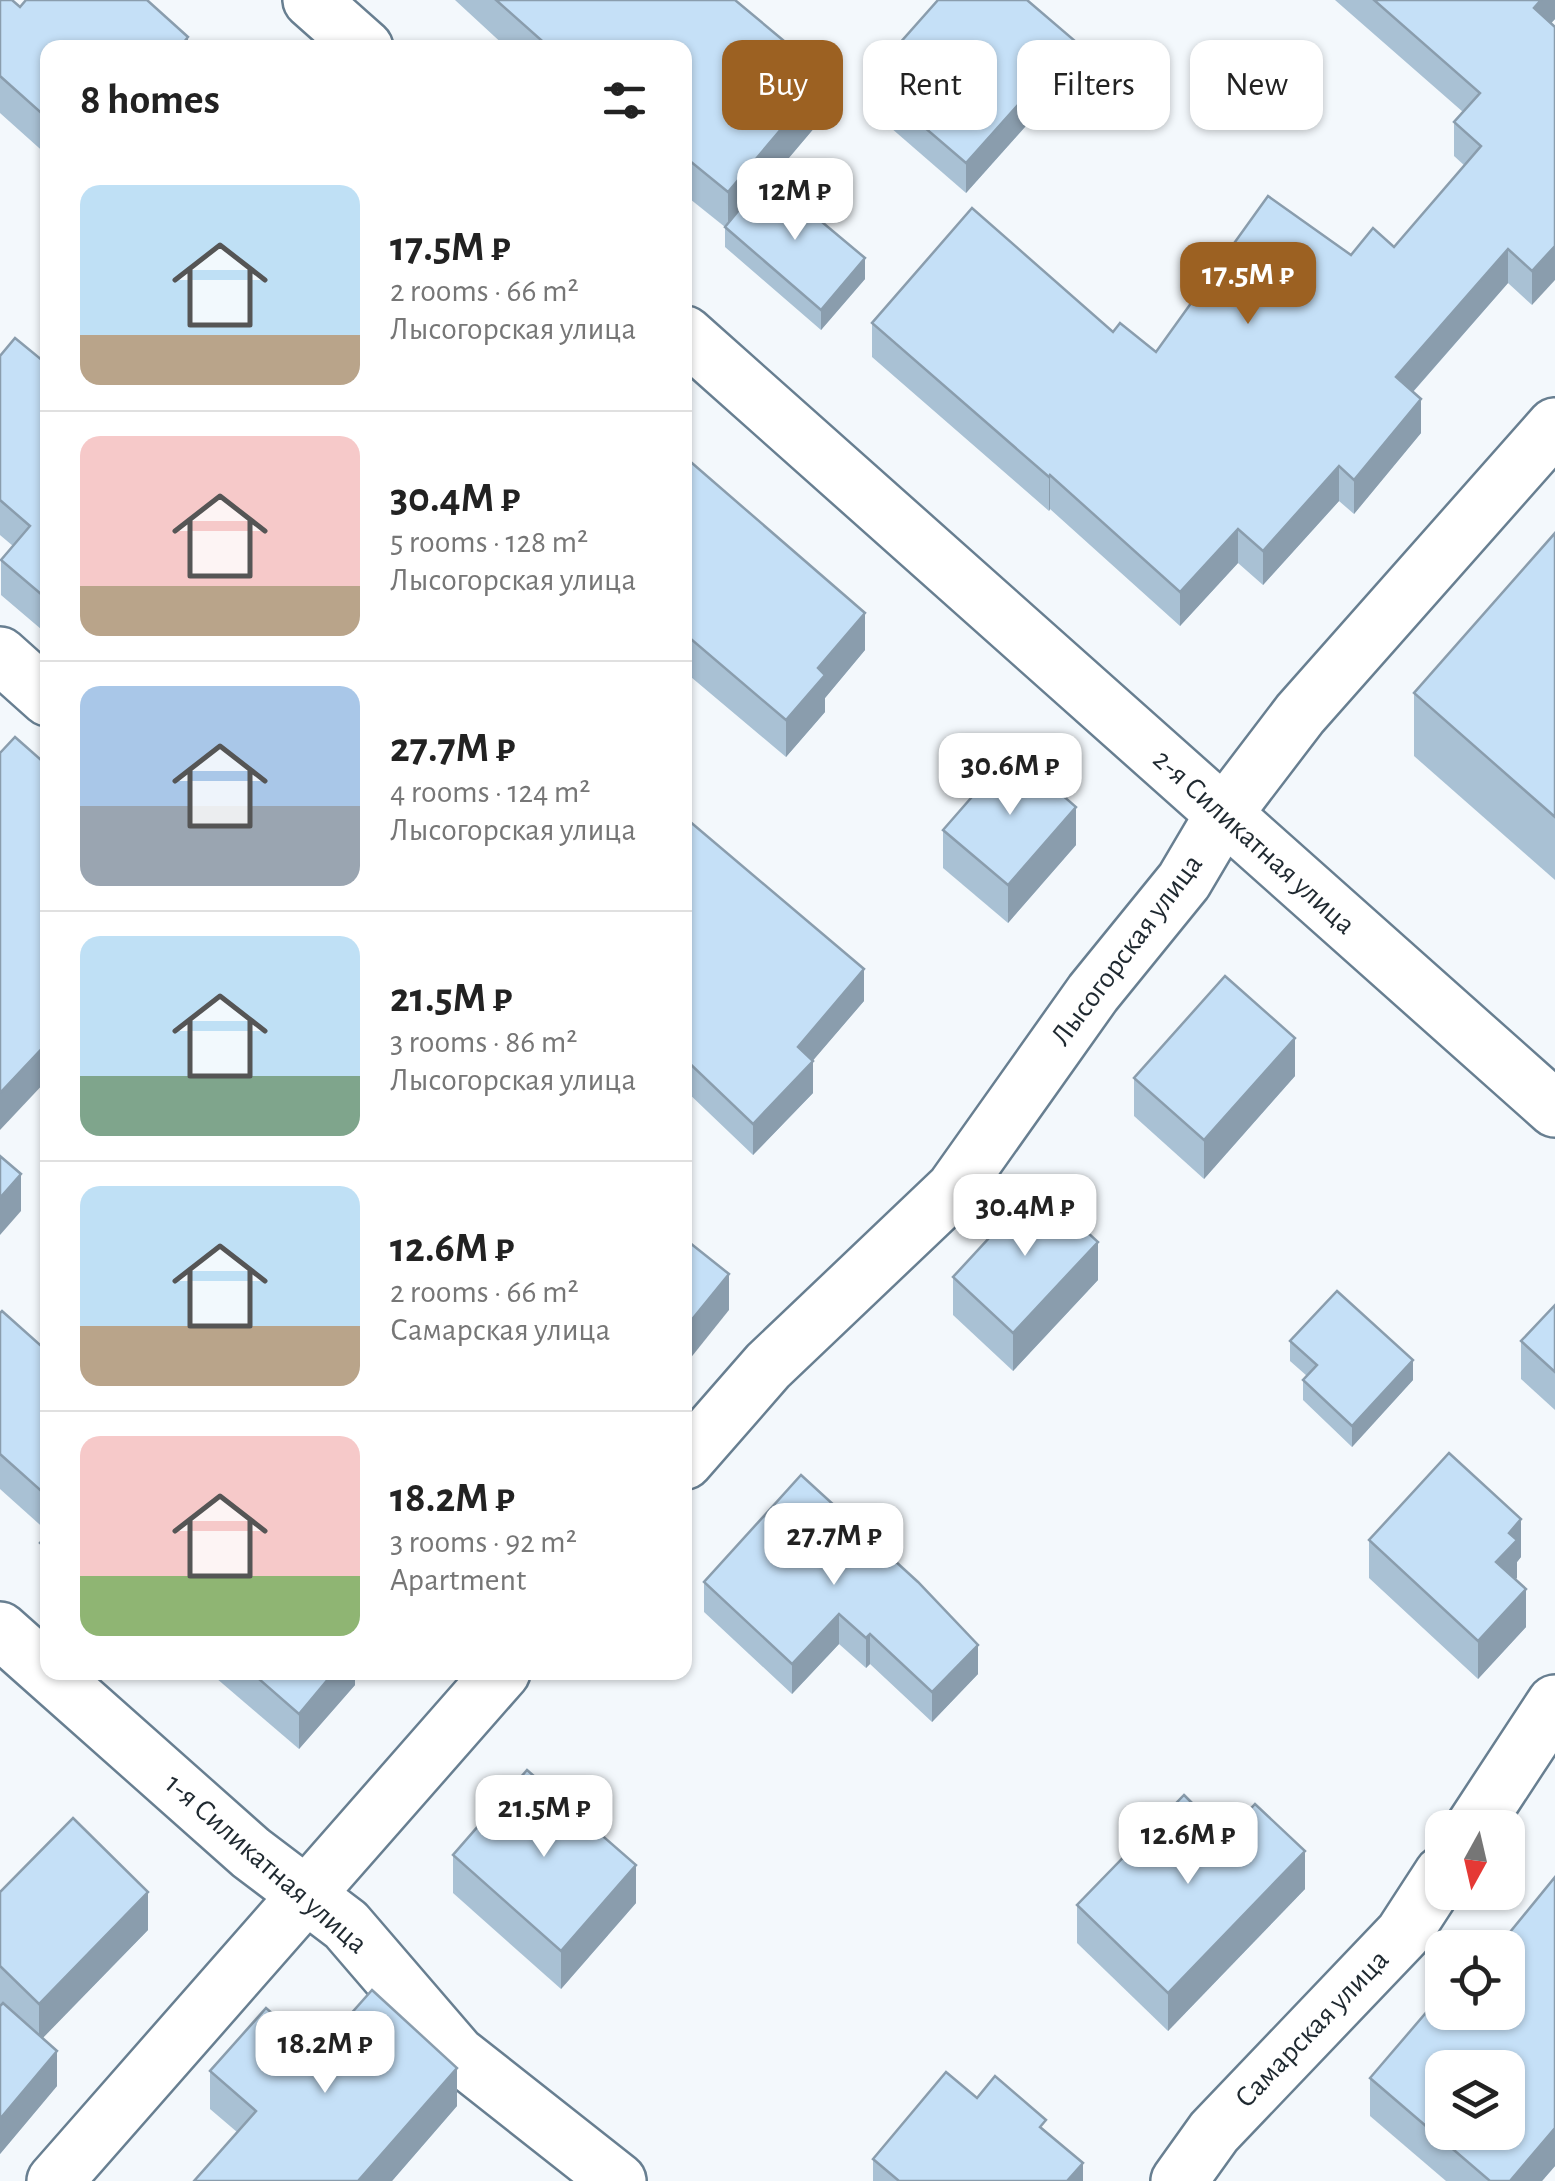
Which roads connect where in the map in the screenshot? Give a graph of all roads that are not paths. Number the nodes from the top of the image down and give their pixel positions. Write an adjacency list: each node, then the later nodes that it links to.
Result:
1 (312, 0): 2 (street)
2 (355, 40)
3 (692, 340): 7 (street, 2-я Силикатная улица)
4 (1555, 426): 7 (street, Лысогорская улица)
5 (0, 655): 6 (street)
6 (40, 691)
7 (1223, 815): 8 (street, 2-я Силикатная улица); 9 (street, Лысогорская улица)
8 (1555, 1109)
9 (692, 1454)
10 (0, 1630): 11 (street, 1-я Силикатная улица)
11 (40, 1666)
12 (56, 1680): 16 (street, 1-я Силикатная улица)
13 (495, 1680): 16 (street)
14 (1555, 1702): 15 (street)
15 (1485, 1810)
16 (309, 1894): 18 (street); 19 (street, 1-я Силикатная улица)
17 (1425, 1900): 20 (street, Самарская улица)
18 (56, 2181)
19 (618, 2181)
20 (1179, 2181)

